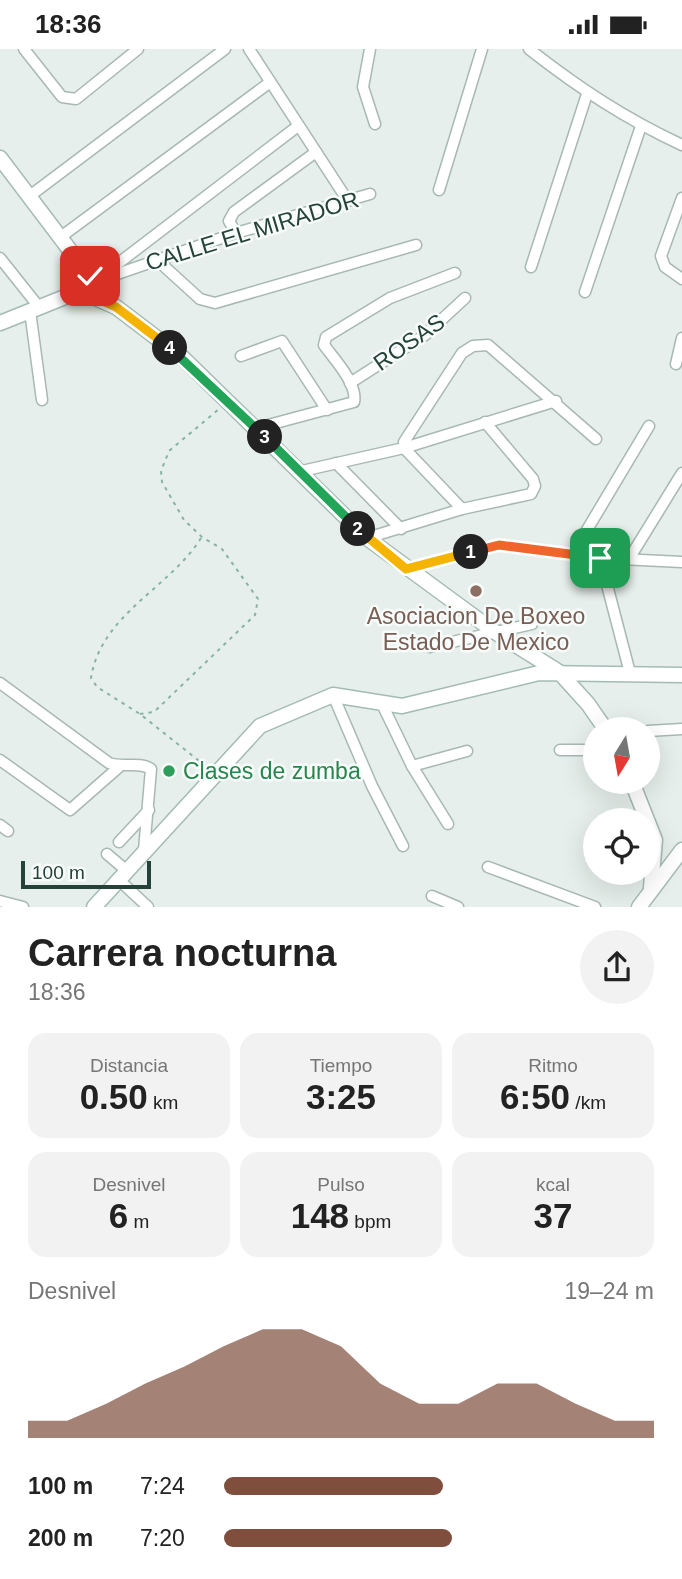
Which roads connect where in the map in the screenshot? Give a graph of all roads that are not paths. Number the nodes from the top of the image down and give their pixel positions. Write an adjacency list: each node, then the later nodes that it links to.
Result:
1 (24, 49): 2 (street)
2 (138, 49)
3 (225, 49): 18 (street)
4 (249, 49): 8 (street)
5 (370, 49): 10 (street)
6 (482, 49): 16 (street)
7 (529, 49): 9 (street)
8 (269, 83): 11 (street); 22 (street)
9 (587, 94): 12 (street); 26 (street)
10 (375, 124)
11 (298, 126): 14 (street); 29 (street)
12 (641, 126): 13 (street); 31 (street)
13 (682, 145)
14 (316, 152): 20 (street); 21 (street)
15 (0, 157): 18 (street)
16 (439, 190)
17 (370, 194): 20 (street, CALLE EL MIRADOR)
18 (31, 195): 22 (street)
19 (682, 198): 28 (street)
20 (348, 201): 21 (street, CALLE EL MIRADOR)
21 (236, 233): 25 (street, CALLE EL MIRADOR)
22 (62, 236): 29 (street)
23 (415, 245): 25 (street)
24 (0, 258): 33 (street)
25 (156, 259): 29 (street, CALLE EL MIRADOR)
26 (531, 267)
27 (455, 273): 38 (street)
28 (682, 279)
29 (94, 282): 30 (street)
30 (80, 291): 33 (street); 44 (street)
31 (585, 292)
32 (465, 298): 38 (street, ROSAS)
33 (34, 309): 34 (street); 39 (street)
34 (0, 323)
35 (682, 338): 37 (street)
36 (241, 356): 41 (street)
37 (676, 364)
38 (350, 383): 41 (street)
39 (42, 400)
40 (556, 401): 42 (street); 45 (street); 46 (street)
41 (327, 411): 44 (street)
42 (485, 422): 46 (street); 50 (street)
43 (649, 426): 53 (street)
44 (257, 429): 48 (street)
45 (596, 439)
46 (404, 448): 47 (street); 50 (street)
47 (336, 463): 48 (street); 51 (street)
48 (302, 471): 52 (street)
49 (682, 473): 55 (street)
50 (462, 509): 51 (street)
51 (401, 529): 52 (street)
52 (367, 538): 57 (street)
53 (572, 555): 54 (street); 57 (street)
54 (600, 558): 55 (street); 62 (street)
55 (629, 559): 56 (street)
56 (682, 562)
57 (406, 569): 59 (street)
58 (532, 624): 59 (street)
59 (495, 632): 60 (street); 61 (street)
60 (430, 647)
61 (558, 672): 62 (street); 66 (street); 67 (street)
62 (630, 673): 63 (street)
63 (682, 675)
64 (0, 683): 75 (street)
65 (334, 695): 66 (street); 80 (street); 82 (street)
66 (383, 706): 74 (street)
67 (597, 717)
68 (682, 729): 69 (street)
69 (660, 730)
70 (560, 750): 71 (street)
71 (583, 750)
72 (467, 751): 74 (street)
73 (0, 760): 75 (street)
74 (412, 766): 78 (street)
75 (119, 767): 77 (street)
76 (637, 795): 87 (street)
77 (149, 810): 79 (street); 82 (street)
78 (448, 824)
79 (119, 842)
80 (403, 846)
81 (682, 849): 84 (street)
82 (144, 850): 86 (street)
83 (107, 854): 86 (street)
84 (678, 864): 87 (street)
85 (488, 867): 94 (street)
86 (123, 875): 91 (street); 92 (street)
87 (651, 887): 95 (street)
88 (432, 896): 93 (street)
89 (0, 901): 90 (street)
90 (23, 907)
91 (94, 907)
92 (148, 907)
93 (458, 907)
94 (595, 907)
95 (639, 907)

